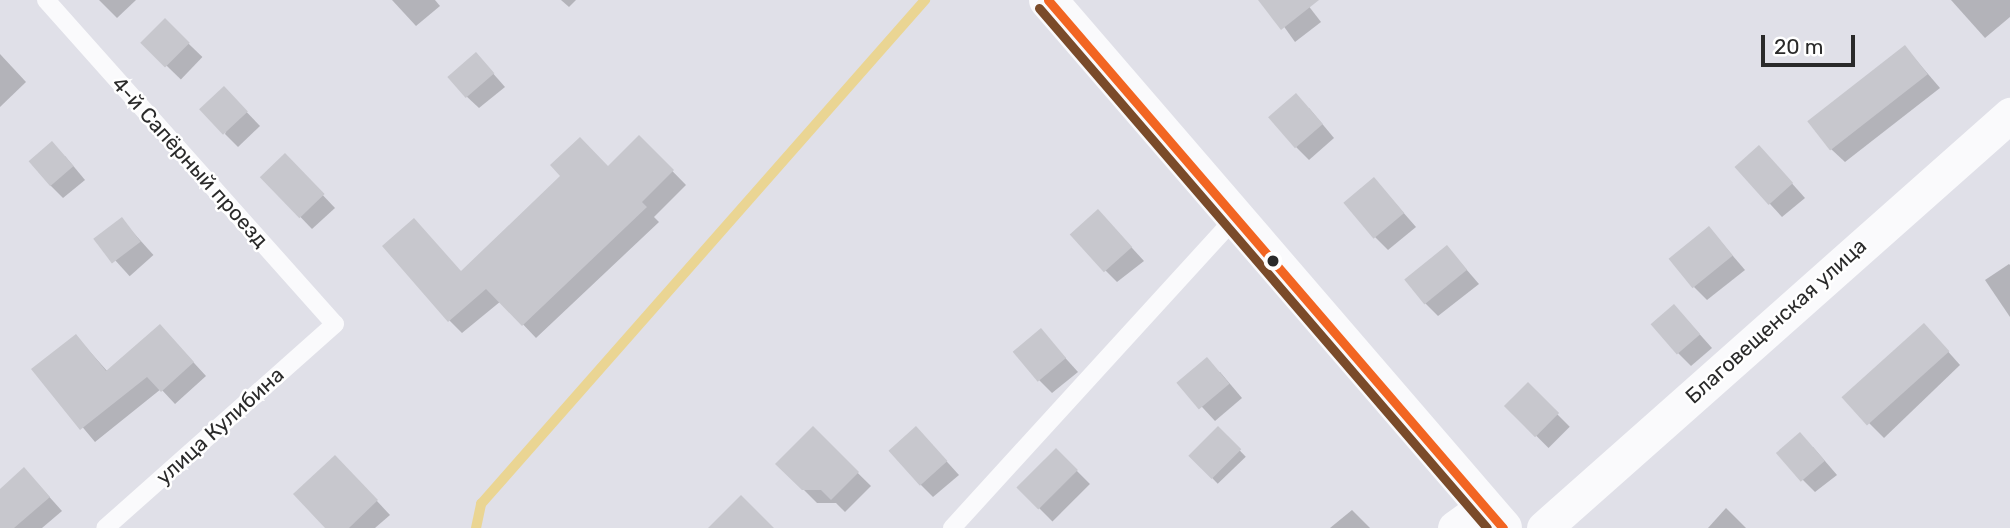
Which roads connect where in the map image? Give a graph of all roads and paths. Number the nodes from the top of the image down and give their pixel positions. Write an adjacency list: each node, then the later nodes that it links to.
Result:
1 (46, 0): 5 (lane, 4-й Сапёрный проезд)
2 (1048, 0): 4 (main road)
3 (2010, 115): 10 (street, Благовещенская улица)
4 (1236, 217): 6 (main road); 8 (lane)
5 (335, 324): 7 (lane, улица Кулибина)
6 (1494, 517): 9 (street)
7 (105, 528)
8 (953, 528)
9 (1455, 528)
10 (1544, 528)

